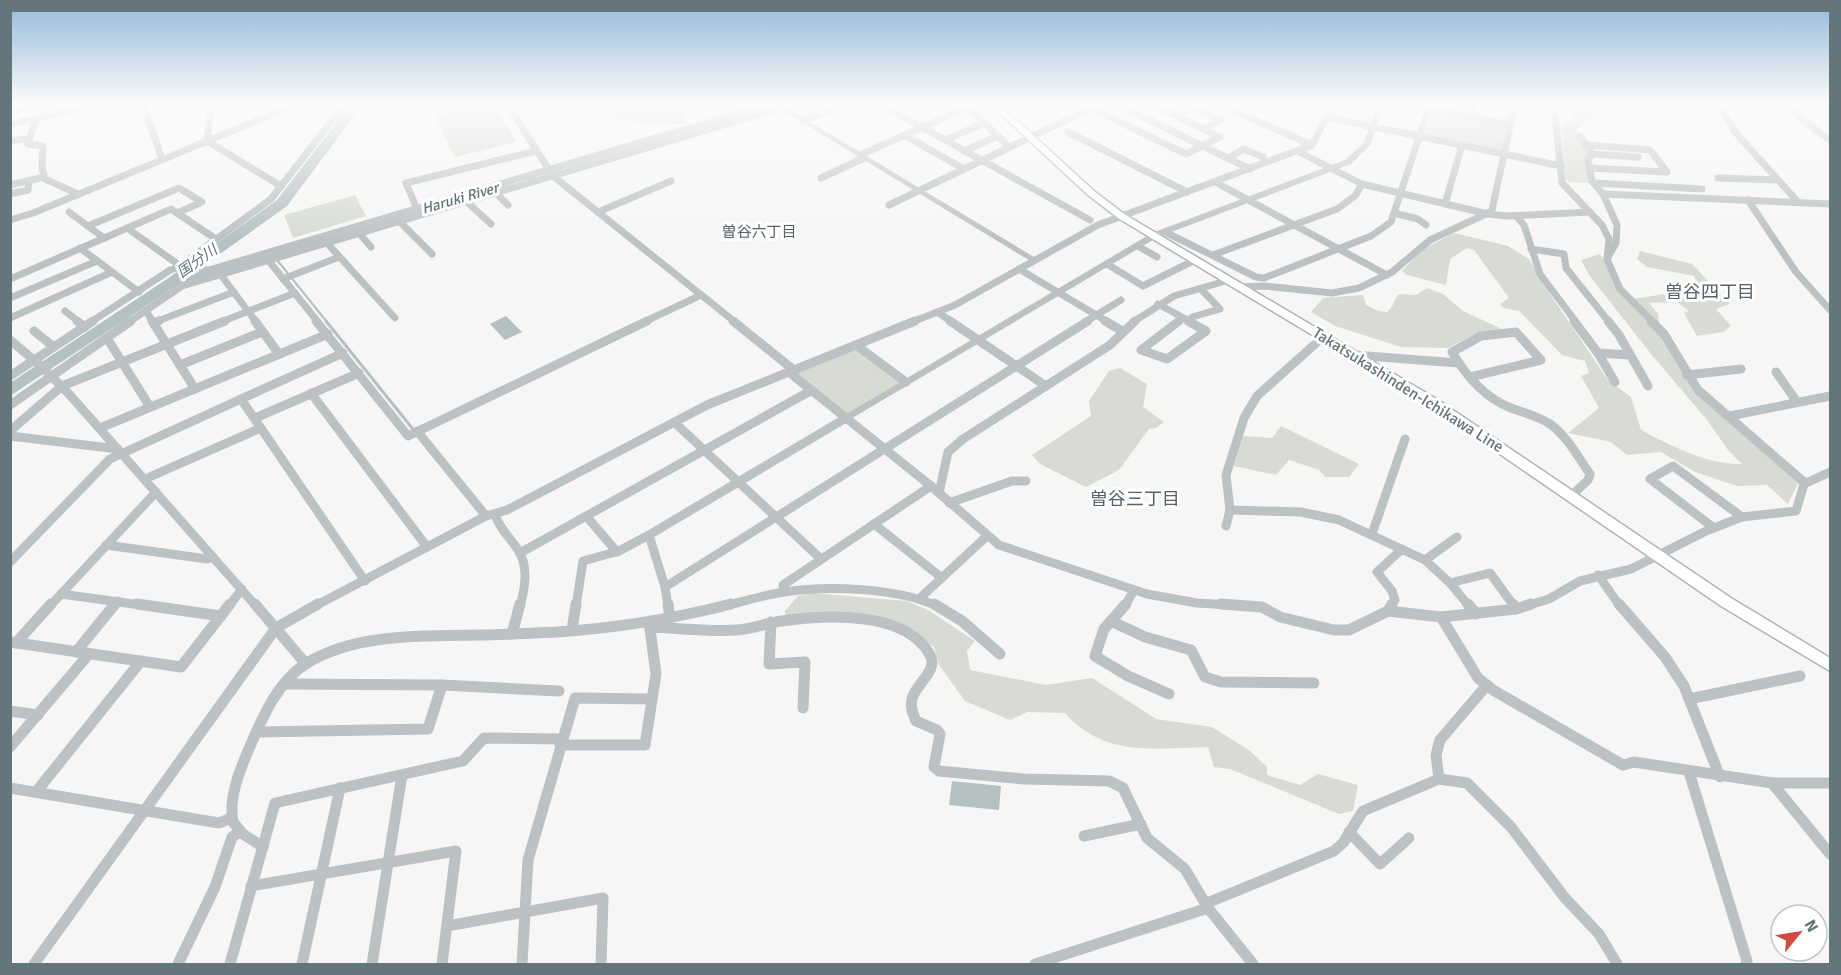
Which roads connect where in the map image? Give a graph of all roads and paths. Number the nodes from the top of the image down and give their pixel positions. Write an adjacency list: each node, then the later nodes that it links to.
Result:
1 (43, 150): 47 (street)
2 (159, 150): 39 (street)
3 (186, 150): 39 (street)
4 (221, 150): 57 (street)
5 (309, 150): 57 (street)
6 (634, 150): 46 (street)
7 (634, 150): 46 (street)
8 (851, 150): 35 (street)
9 (875, 150): 35 (street)
10 (930, 150): 42 (street)
11 (967, 150): 31 (street)
12 (1004, 150): 40 (street)
13 (1044, 150): 83 (main road, Takatsukashinden-Ichikawa Line)
14 (1103, 150): 60 (street)
15 (1177, 150): 16 (street)
16 (1195, 150)
17 (1213, 150): 38 (street)
18 (1243, 150): 38 (street)
19 (1245, 150): 36 (street)
20 (1301, 150): 32 (street)
21 (1362, 150): 44 (street)
22 (1416, 150): 62 (street)
23 (1461, 150): 71 (street)
24 (1484, 150): 33 (street)
25 (1506, 150): 33 (street)
26 (1559, 150): 41 (street)
27 (1590, 150): 34 (street)
28 (1642, 150): 45 (street)
29 (1751, 150): 51 (street)
30 (536, 151): 46 (street); 75 (street)
31 (964, 151): 40 (street)
32 (1297, 151): 43 (street); 44 (street)
33 (1505, 154): 41 (street); 82 (street)
34 (1592, 154): 37 (street); 45 (street)
35 (862, 156): 48 (street); 59 (street)
36 (1263, 157)
37 (1638, 157)
38 (1230, 158): 43 (street)
39 (162, 159): 64 (street)
40 (981, 160): 42 (street); 87 (street)
41 (1561, 166): 80 (street)
42 (964, 168): 59 (street)
43 (1250, 168): 53 (street)
44 (1332, 168): 55 (street); 67 (street)
45 (1589, 168): 54 (street)
46 (551, 174): 61 (street); 75 (street); 79 (street)
47 (44, 177): 50 (street); 64 (street)
48 (820, 178)
49 (1718, 178): 51 (street)
50 (28, 180): 56 (street); 63 (street)
51 (1778, 180): 70 (street)
52 (671, 181): 79 (street)
53 (1215, 182): 60 (street); 67 (street)
54 (1594, 183): 58 (street); 65 (street)
55 (1362, 184): 62 (street); 90 (street)
56 (10, 185)
57 (281, 186): 97 (street)
58 (1702, 189)
59 (920, 191): 74 (street); 110 (street)
60 (1187, 192): 83 (street)
61 (496, 193): 69 (street); 73 (street)
62 (1401, 193): 71 (street); 81 (street)
63 (10, 194)
64 (78, 194): 86 (street)
65 (1603, 194): 68 (street); 109 (street)
66 (156, 197): 76 (street); 76 (street); 92 (street)
67 (1250, 200): 90 (street); 95 (street)
68 (1748, 200): 70 (street); 132 (street)
69 (467, 202): 77 (street); 89 (street)
70 (1798, 202): 72 (street)
71 (1445, 204): 82 (street)
72 (1830, 204)
73 (508, 205)
74 (889, 206)
75 (417, 209): 114 (street)
76 (174, 211): 93 (street); 97 (street)
77 (438, 211): 85 (street); 88 (street)
78 (69, 212): 92 (street)
79 (598, 212): 128 (street)
80 (1590, 212): 84 (street); 109 (street)
81 (1394, 213): 91 (street); 102 (street)
82 (1488, 214): 84 (street); 118 (street)
83 (1121, 216): 95 (main road, Takatsukashinden-Ichikawa Line); 110 (street)
84 (1516, 216): 103 (street)
85 (444, 218)
86 (10, 220)
87 (1090, 220)
88 (400, 222): 94 (street); 104 (street)
89 (491, 224)
90 (1295, 225): 102 (street); 105 (street)
91 (1426, 225)
92 (87, 226): 96 (street)
93 (127, 228): 96 (street); 114 (street)
94 (359, 233): 98 (street); 100 (street)
95 (1160, 234): 99 (street); 105 (street); 111 (main road, Takatsukashinden-Ichikawa Line)
96 (104, 238): 101 (street)
97 (216, 239): 114 (street)
98 (327, 243): 106 (street); 108 (street)
99 (1138, 246): 107 (street); 113 (street)
100 (371, 247)
101 (80, 248): 112 (street); 120 (street)
102 (1339, 249): 105 (street); 118 (street)
103 (1531, 249): 157 (street); 160 (street)
104 (432, 254)
105 (1213, 255)
106 (339, 257): 119 (street); 141 (street)
107 (1157, 257)
108 (273, 259): 117 (street); 119 (street)
109 (1606, 259): 171 (street)
110 (1035, 260): 115 (street)
111 (1195, 260): 113 (street); 121 (main road, Takatsukashinden-Ichikawa Line)
112 (97, 261): 116 (street); 130 (street)
113 (1107, 264): 126 (street)
114 (178, 267): 124 (street)
115 (1019, 269): 126 (street); 136 (street)
116 (111, 272): 124 (street); 137 (street)
117 (221, 275): 125 (street); 134 (street)
118 (1387, 276): 122 (street)
119 (287, 277): 127 (street)
120 (10, 279)
121 (1229, 280): 122 (main road, Takatsukashinden-Ichikawa Line); 123 (street)
122 (1241, 287): 149 (main road, Takatsukashinden-Ichikawa Line)
123 (1201, 289): 131 (street); 139 (street)
124 (139, 292): 144 (street)
125 (234, 292): 135 (street); 143 (street)
126 (1058, 292): 138 (street); 152 (street)
127 (295, 293): 135 (street); 148 (street)
128 (701, 295): 167 (street); 194 (street)
129 (1121, 300): 138 (street)
130 (10, 301): 137 (street)
131 (1158, 304): 142 (street); 146 (street)
132 (1830, 310)
133 (65, 311): 144 (street)
134 (146, 311): 143 (street); 150 (street)
135 (248, 312): 147 (street); 153 (street)
136 (937, 312): 152 (street); 154 (street)
137 (23, 313): 140 (street)
138 (1098, 316): 146 (street); 165 (street)
139 (1192, 316)
140 (10, 318)
141 (395, 318)
142 (1182, 319): 142 (street)
143 (154, 323): 153 (street)
144 (85, 327): 155 (street)
145 (34, 331): 155 (street)
146 (1122, 331): 177 (street)
147 (262, 332): 158 (street); 164 (street)
148 (328, 334): 156 (street); 158 (street)
149 (1323, 337): 159 (main road, Takatsukashinden-Ichikawa Line); 209 (street)
150 (107, 338): 162 (street); 170 (street)
151 (10, 340): 161 (street)
152 (977, 340): 165 (street); 174 (street)
153 (167, 344): 162 (street); 164 (street)
154 (856, 345): 167 (street); 174 (street)
155 (54, 347): 161 (street)
156 (343, 353): 169 (street); 183 (street)
157 (1598, 353): 160 (street); 175 (street)
158 (279, 354): 179 (street)
159 (1354, 355): 163 (street); 207 (main road, Takatsukashinden-Ichikawa Line)
160 (1630, 355): 178 (street)
161 (38, 362): 170 (street); 172 (street)
162 (122, 362): 176 (street); 186 (street)
163 (1458, 363): 173 (street); 173 (street)
164 (180, 366): 179 (street)
165 (1017, 367): 177 (street); 197 (street)
166 (1741, 369): 171 (street)
167 (792, 372): 180 (street); 190 (street)
168 (1776, 372): 184 (street)
169 (359, 373): 181 (street); 194 (street)
170 (52, 375): 176 (street); 185 (street)
171 (1687, 375): 187 (street)
172 (10, 376)
173 (1470, 377): 207 (street)
174 (906, 382): 189 (street)
175 (1615, 382)
176 (62, 386): 191 (street); 193 (street)
177 (1046, 386): 205 (street)
178 (1648, 386)
179 (195, 389): 186 (street)
180 (812, 390): 189 (street); 198 (street)
181 (311, 393): 188 (street); 222 (street)
182 (1830, 396): 184 (street)
183 (241, 399): 188 (street); 199 (street)
184 (1797, 402): 187 (street)
185 (10, 405)
186 (150, 407): 191 (street)
187 (1730, 416): 204 (street)
188 (255, 418): 192 (street)
189 (846, 418): 197 (street); 202 (street)
190 (674, 422): 198 (street); 210 (street)
191 (100, 428): 199 (street)
192 (261, 428): 201 (street); 233 (street)
193 (10, 431)
194 (417, 431): 210 (street)
195 (10, 436): 199 (street)
196 (1405, 439): 217 (street)
197 (885, 449): 205 (street); 212 (street)
198 (704, 450): 202 (street); 211 (street)
199 (119, 451): 201 (street); 230 (street)
200 (1830, 472): 204 (street)
201 (145, 479): 206 (street)
202 (739, 482): 212 (street); 218 (street)
203 (1026, 482): 208 (street)
204 (1804, 482): 213 (street)
205 (935, 490): 208 (street); 214 (street)
206 (156, 492): 221 (street); 227 (street)
207 (1571, 496): 226 (main road, Takatsukashinden-Ichikawa Line)
208 (949, 502): 219 (street)
209 (1230, 510): 215 (street); 217 (street)
210 (491, 515): 222 (street); 225 (street)
211 (587, 517): 224 (street); 225 (street)
212 (777, 517): 228 (street); 235 (street)
213 (1742, 517): 216 (street); 216 (street)
214 (874, 524): 228 (street); 232 (street)
215 (1226, 526)
216 (1714, 528): 226 (street)
217 (1372, 534): 223 (street)
218 (649, 535): 224 (street); 235 (street)
219 (987, 536): 232 (street); 237 (street)
220 (1457, 537): 229 (street)
221 (106, 545): 227 (street); 239 (street)
222 (428, 548): 233 (street)
223 (1402, 549): 229 (street); 243 (street)
224 (617, 552): 252 (street)
225 (520, 553): 253 (street)
226 (1659, 556): 231 (street); 260 (main road, Takatsukashinden-Ichikawa Line)
227 (213, 557): 236 (street)
228 (821, 559): 238 (street)
229 (1425, 560): 234 (street)
230 (10, 562)
231 (1598, 575): 242 (street); 269 (street)
232 (942, 578): 240 (street)
233 (365, 581): 251 (street)
234 (1450, 583): 242 (street); 244 (street)
235 (665, 587): 247 (street)
236 (242, 589): 245 (street); 251 (street)
237 (1134, 590): 243 (street); 248 (street)
238 (784, 591): 240 (street); 247 (street)
239 (61, 594): 241 (street); 254 (street)
240 (919, 599): 257 (street)
241 (118, 602): 245 (street); 255 (street)
242 (1516, 609): 244 (street)
243 (1388, 611): 246 (street)
244 (1476, 614): 246 (street)
245 (221, 616): 258 (street)
246 (1440, 617): 265 (street)
247 (670, 618): 250 (street)
248 (1111, 621): 262 (street); 267 (street)
249 (771, 622): 250 (street); 270 (street); 287 (street)
250 (650, 624): 252 (street); 268 (street)
251 (276, 628): 259 (street); 285 (street)
252 (572, 630): 253 (street)
253 (512, 634): 259 (street)
254 (13, 642): 255 (street)
255 (76, 652): 256 (street)
256 (89, 654): 258 (street); 272 (street)
257 (1000, 654)
258 (141, 661): 284 (street)
259 (306, 663): 263 (street)
260 (1830, 665)
261 (1800, 676): 269 (street)
262 (1314, 683)
263 (286, 684): 264 (street); 273 (street)
264 (442, 685): 266 (street); 273 (street)
265 (1487, 685): 276 (street); 279 (street)
266 (559, 691)
267 (1169, 694)
268 (652, 699): 274 (street); 274 (street)
269 (1689, 699): 278 (street)
270 (803, 708)
271 (10, 711): 272 (street)
272 (38, 715): 275 (street)
273 (258, 732): 286 (street)
274 (561, 742): 277 (street); 298 (street)
275 (10, 747)
276 (1689, 772): 278 (street); 311 (street)
277 (402, 775): 283 (street); 294 (street)
278 (1720, 777): 280 (street)
279 (1439, 778): 288 (street); 310 (street)
280 (1772, 783): 281 (street); 293 (street)
281 (1830, 783)
282 (11, 788): 284 (street)
283 (339, 788): 292 (street); 295 (street)
284 (36, 792): 285 (street)
285 (142, 811): 286 (street); 300 (street)
286 (231, 818): 289 (street)
287 (1141, 824): 290 (street); 297 (street)
288 (1349, 832): 291 (street); 297 (street)
289 (238, 833): 292 (street); 301 (street)
290 (1084, 837)
291 (1409, 838)
292 (263, 847): 296 (street)
293 (1830, 854)
294 (388, 863): 295 (street); 299 (street); 304 (street)
295 (321, 874): 296 (street); 303 (street)
296 (251, 886): 302 (street)
297 (1208, 905): 308 (street); 309 (street)
298 (526, 912): 299 (street); 306 (street); 307 (street)
299 (447, 926): 305 (street)
300 (34, 964)
301 (178, 964)
302 (230, 964)
303 (302, 964)
304 (372, 964)
305 (442, 964)
306 (522, 964)
307 (601, 964)
308 (1035, 964)
309 (1253, 964)
310 (1617, 964)
311 (1746, 964)

